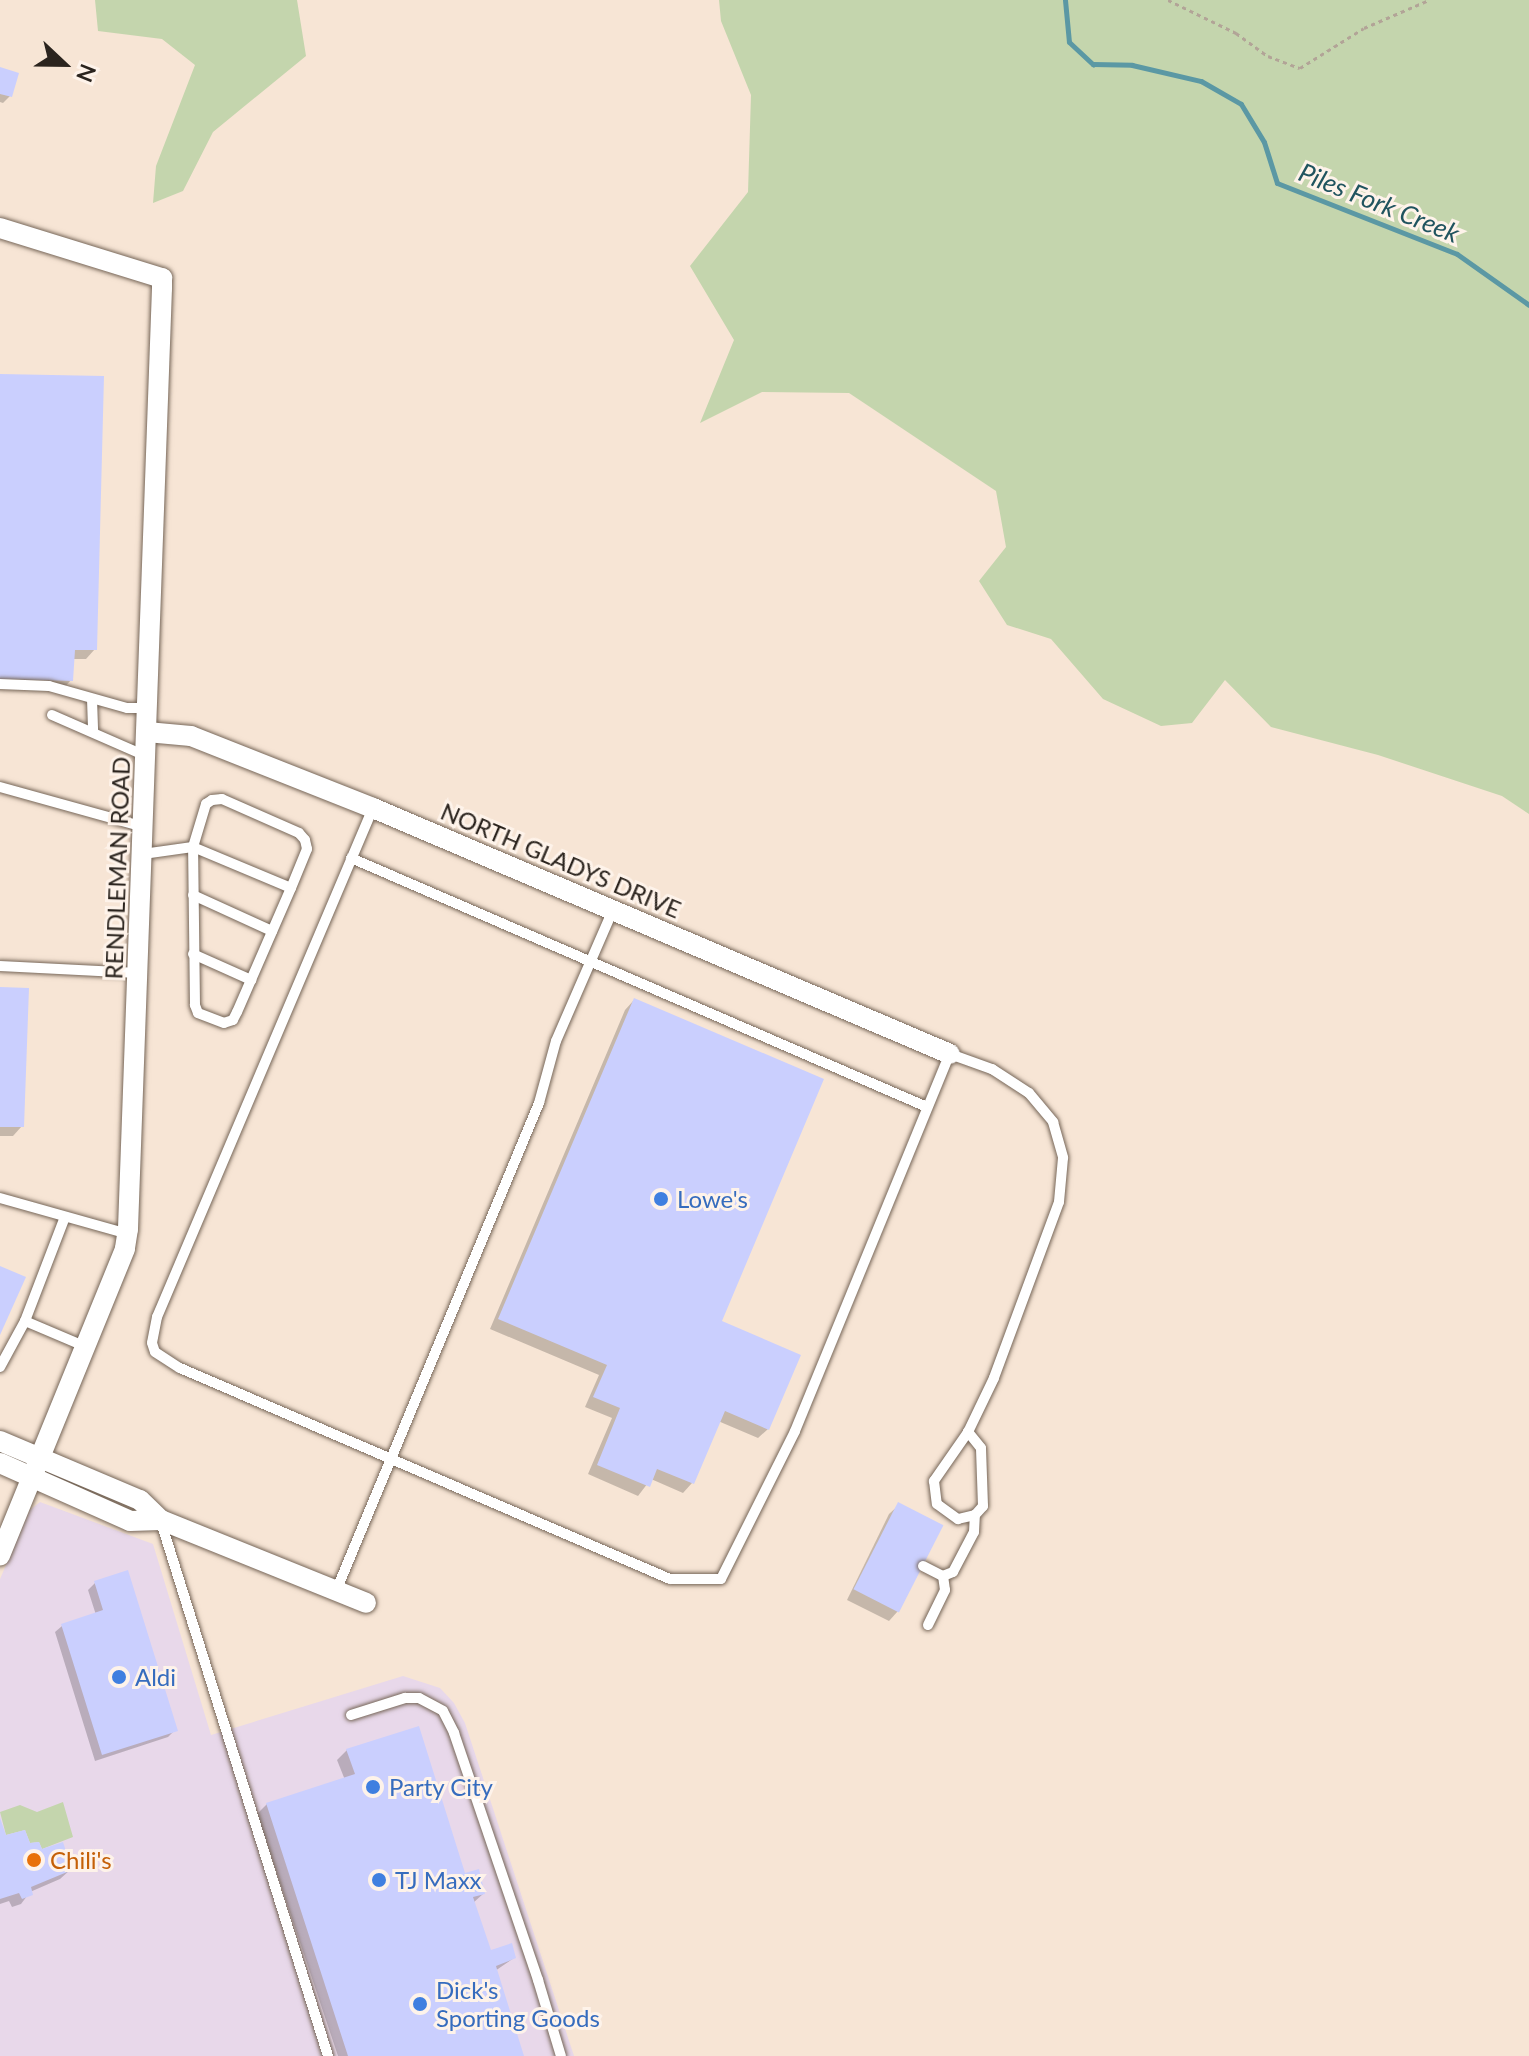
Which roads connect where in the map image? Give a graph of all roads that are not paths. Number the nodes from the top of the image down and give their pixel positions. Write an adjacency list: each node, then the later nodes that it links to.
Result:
1 (0, 228): 4 (street, RENDLEMAN ROAD)
2 (0, 684): 3 (lane)
3 (92, 699): 4 (lane); 6 (lane)
4 (148, 708): 7 (street, RENDLEMAN ROAD)
5 (52, 715): 6 (lane)
6 (93, 732): 8 (lane)
7 (147, 732): 8 (street, RENDLEMAN ROAD); 10 (street, NORTH GLADYS DRIVE)
8 (146, 756): 11 (street, RENDLEMAN ROAD)
9 (0, 787): 11 (lane)
10 (373, 808): 14 (lane); 17 (street, NORTH GLADYS DRIVE)
11 (144, 827): 13 (street, RENDLEMAN ROAD)
12 (193, 847): 13 (lane); 15 (lane); 15 (lane); 16 (lane)
13 (143, 854): 22 (street, RENDLEMAN ROAD)
14 (351, 858): 20 (lane); 35 (lane)
15 (291, 888): 18 (lane)
16 (193, 895): 18 (lane); 19 (lane)
17 (613, 910): 20 (lane); 24 (street, NORTH GLADYS DRIVE)
18 (272, 931): 23 (lane)
19 (193, 954): 23 (lane); 23 (lane)
20 (591, 960): 25 (lane); 35 (lane)
21 (0, 966): 22 (lane)
22 (140, 973): 28 (street, RENDLEMAN ROAD)
23 (251, 980)
24 (950, 1054): 25 (lane); 32 (lane)
25 (927, 1107): 35 (lane)
26 (0, 1198): 27 (lane)
27 (65, 1217): 28 (lane); 29 (lane)
28 (128, 1234): 30 (street, RENDLEMAN ROAD)
29 (25, 1321): 30 (lane); 31 (lane)
30 (84, 1346): 34 (street, RENDLEMAN ROAD)
31 (0, 1367)
32 (968, 1432): 38 (lane); 38 (lane)
33 (0, 1441): 34 (street)
34 (41, 1456): 37 (street, RENDLEMAN ROAD); 39 (street)
35 (390, 1456): 43 (lane)
36 (0, 1463): 37 (street)
37 (34, 1477): 39 (street); 40 (street, RENDLEMAN ROAD)
38 (975, 1515): 42 (lane)
39 (161, 1520): 43 (street); 47 (lane)
40 (0, 1556)
41 (923, 1566): 42 (lane)
42 (943, 1576): 45 (lane)
43 (336, 1591): 44 (street)
44 (366, 1603)
45 (928, 1625)
46 (351, 1715): 48 (lane)
47 (328, 2056)
48 (561, 2056)

